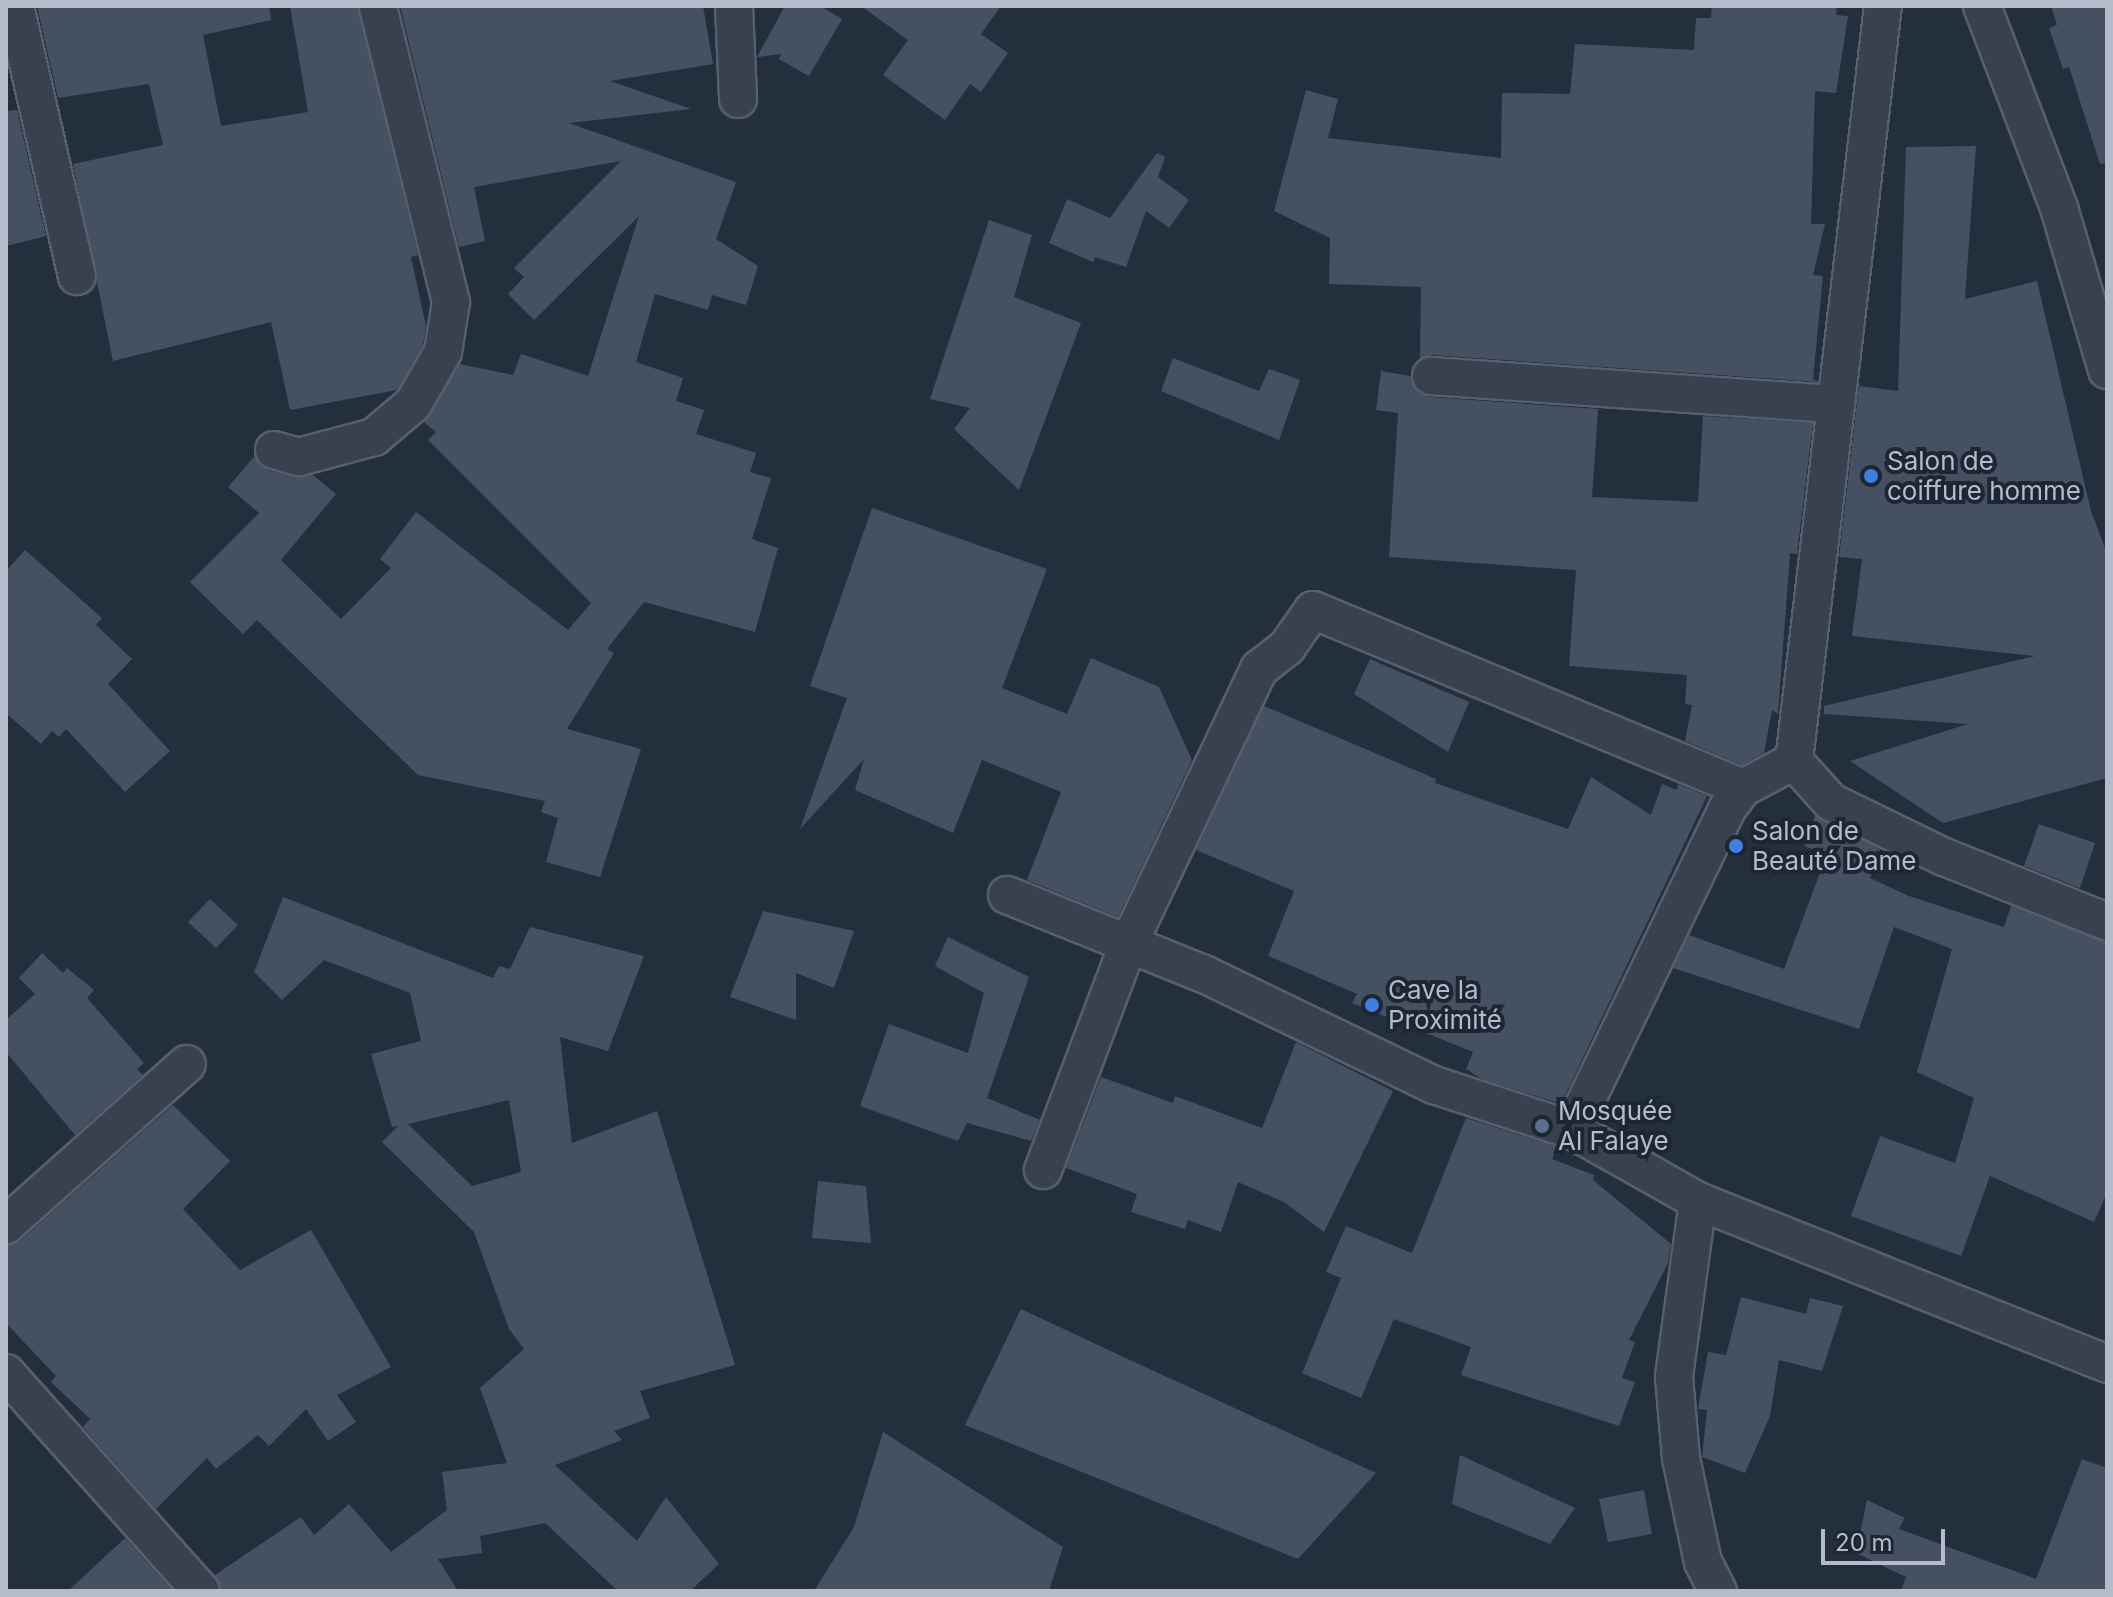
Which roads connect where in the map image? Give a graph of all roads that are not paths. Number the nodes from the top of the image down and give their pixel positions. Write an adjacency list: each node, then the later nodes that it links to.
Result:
1 (15, 6): 7 (street)
2 (378, 6): 11 (street)
3 (734, 6): 6 (street)
4 (1883, 6): 10 (street)
5 (1982, 6): 8 (street)
6 (738, 99)
7 (77, 276)
8 (2107, 370)
9 (1431, 376): 10 (street)
10 (1836, 404): 12 (street)
11 (274, 450)
12 (1794, 761): 13 (street); 15 (street)
13 (1743, 788): 16 (street); 18 (street)
14 (1007, 895): 16 (street)
15 (2107, 922)
16 (1128, 945): 18 (street); 19 (street)
17 (187, 1064): 21 (street)
18 (1572, 1130): 20 (street)
19 (1043, 1170)
20 (1698, 1201): 22 (street); 25 (street)
21 (6, 1225)
22 (2107, 1364)
23 (6, 1373): 24 (street)
24 (201, 1591)
25 (1718, 1591)

